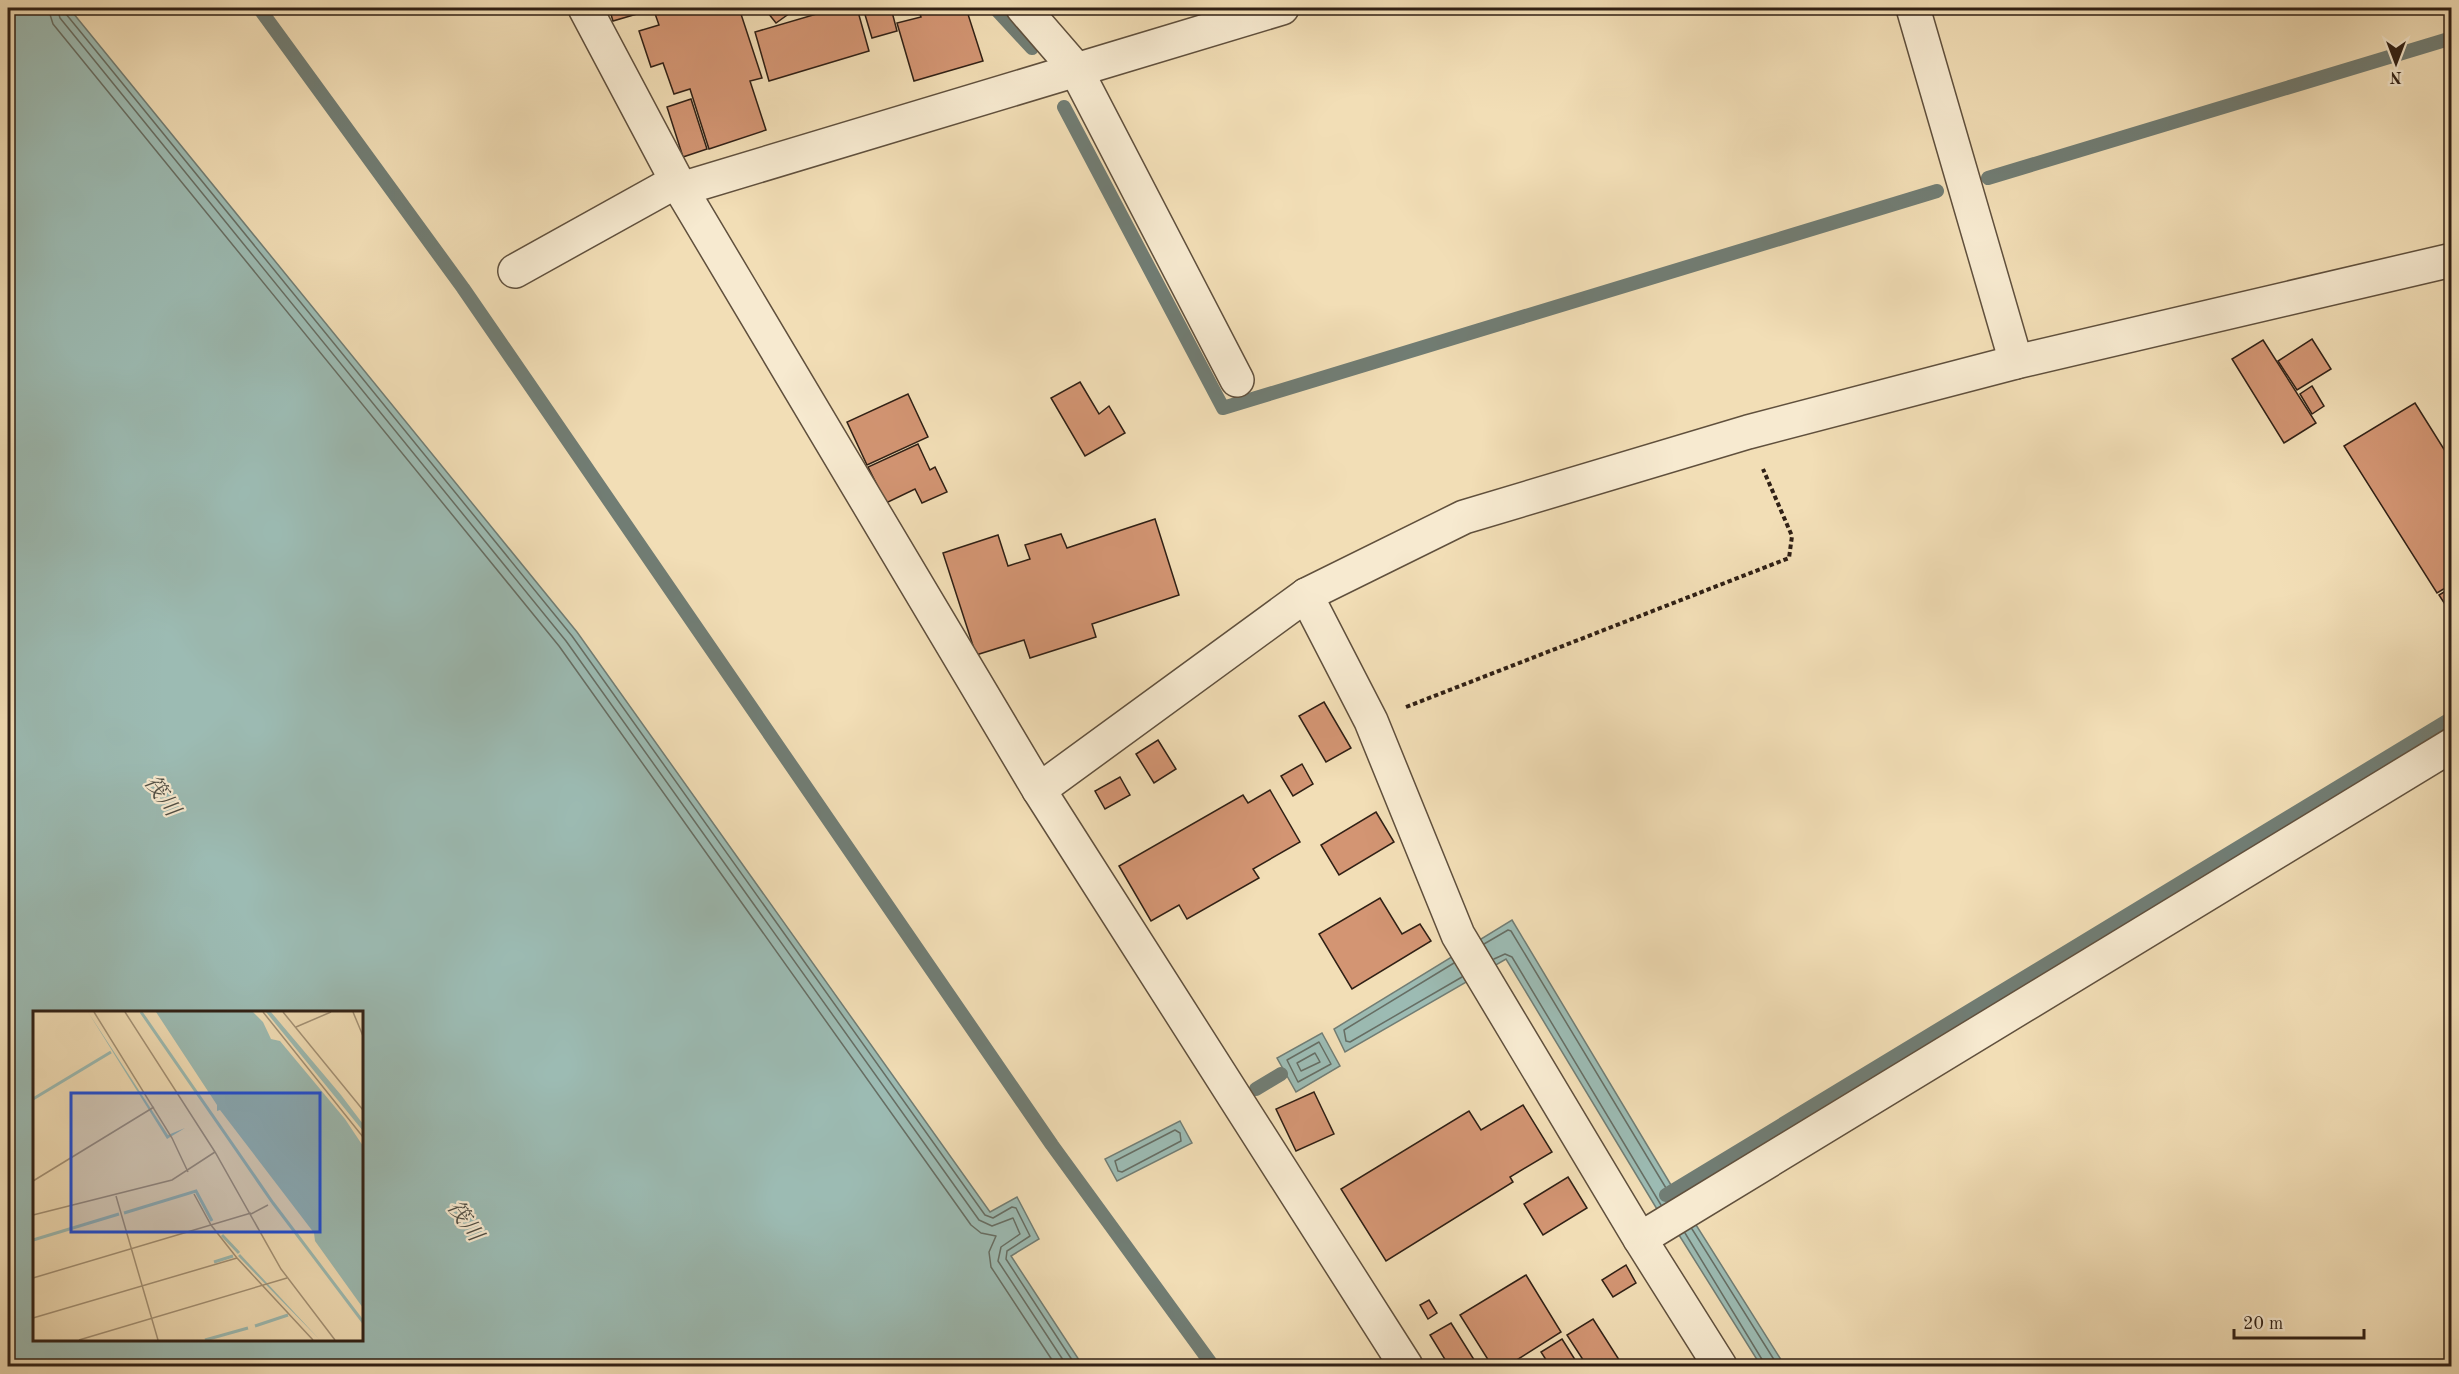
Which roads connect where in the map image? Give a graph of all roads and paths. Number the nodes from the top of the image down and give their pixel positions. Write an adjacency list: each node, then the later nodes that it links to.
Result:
1 (585, 8): 6 (street)
2 (1023, 8): 5 (street)
3 (1282, 8): 5 (street)
4 (1913, 8): 9 (street)
5 (1075, 68): 6 (street); 10 (street)
6 (679, 185): 8 (street); 15 (street)
7 (2451, 260): 9 (street)
8 (515, 271)
9 (2016, 362): 11 (street)
10 (1237, 380)
11 (1748, 432): 12 (street); 13 (path)
12 (1306, 595): 13 (street); 15 (street)
13 (1371, 721): 16 (street)
14 (2451, 745): 16 (street)
15 (1039, 790): 17 (street)
16 (1649, 1234): 18 (street)
17 (1406, 1366)
18 (1720, 1366)

